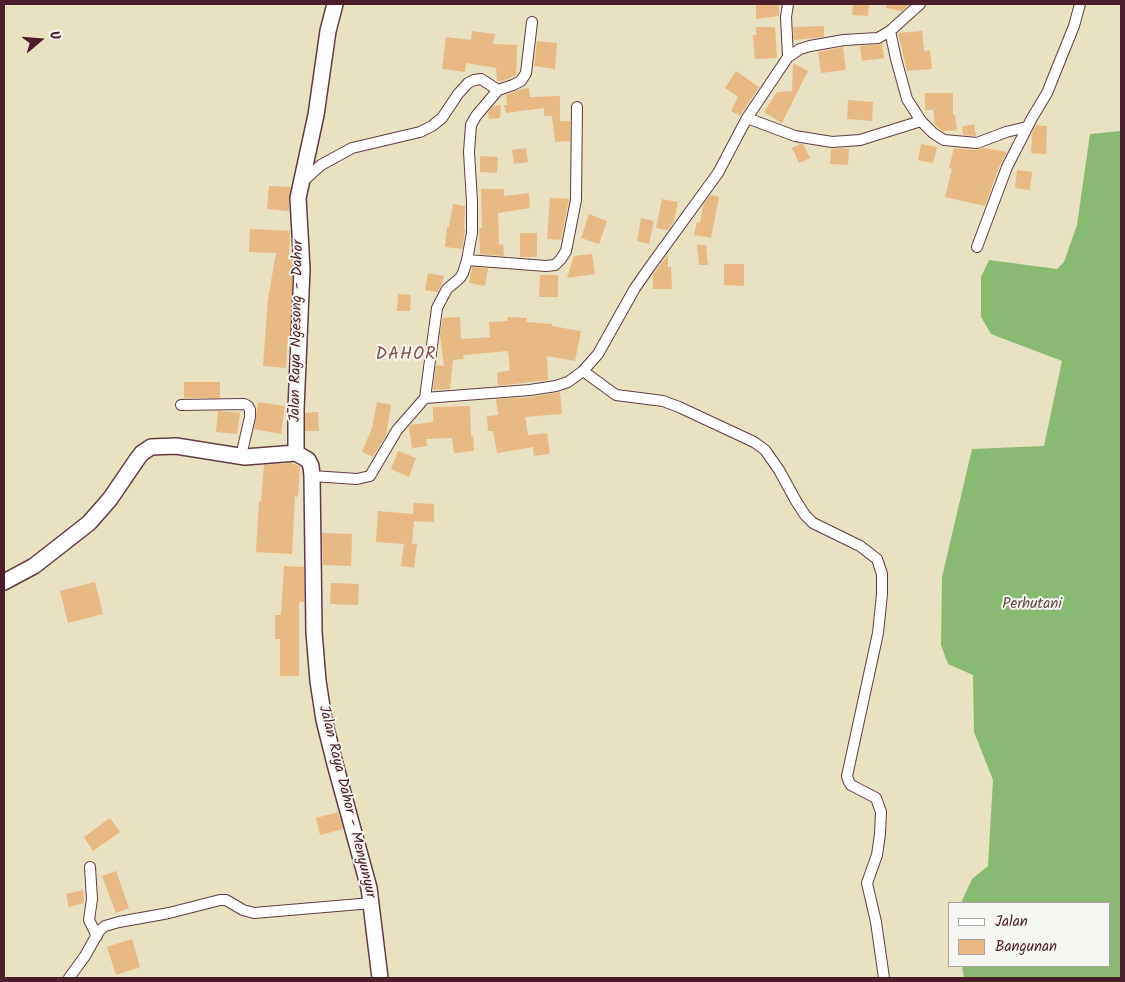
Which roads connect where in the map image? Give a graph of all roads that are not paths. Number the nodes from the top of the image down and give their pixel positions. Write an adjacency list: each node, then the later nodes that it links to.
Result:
1 (335, 4): 13 (street, Jalan Raya Ngesong - Dahor)
2 (788, 4): 7 (street)
3 (920, 4): 6 (street)
4 (1080, 4): 12 (street)
5 (532, 22): 8 (street)
6 (890, 31): 7 (street); 11 (street)
7 (788, 57): 10 (street)
8 (498, 90): 13 (street); 15 (street)
9 (577, 107): 15 (street)
10 (747, 118): 11 (street); 16 (street)
11 (921, 121): 12 (street)
12 (1027, 127): 14 (street)
13 (300, 184): 19 (street, Jalan Raya Ngesong - Dahor)
14 (977, 247)
15 (467, 260): 17 (street)
16 (583, 371): 17 (street); 28 (street)
17 (425, 398): 21 (street)
18 (181, 405): 20 (street)
19 (296, 453): 20 (street); 21 (street, Jalan Raya Dahor - Menyunyur)
20 (241, 456): 22 (street)
21 (312, 476): 24 (street, Jalan Raya Dahor - Menyunyur)
22 (4, 582)
23 (90, 867): 25 (street)
24 (372, 904): 25 (street); 27 (street, Jalan Raya Dahor - Menyunyur)
25 (96, 936): 26 (street)
26 (69, 978)
27 (380, 978)
28 (884, 978)

